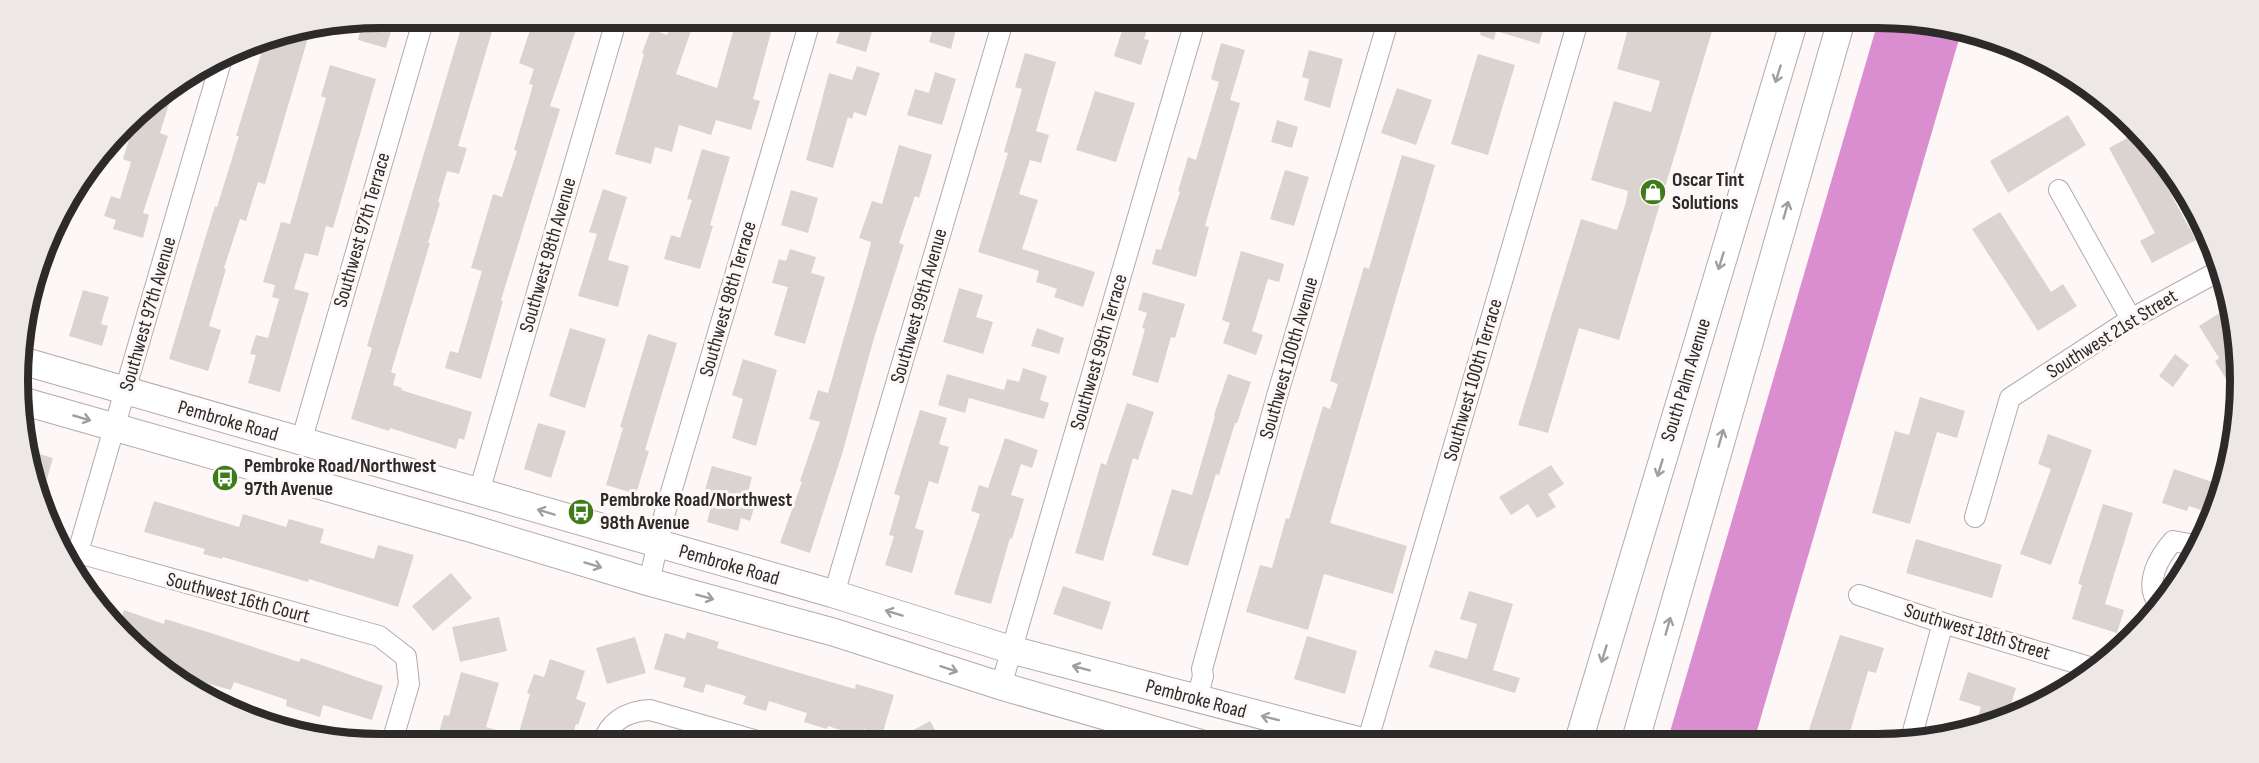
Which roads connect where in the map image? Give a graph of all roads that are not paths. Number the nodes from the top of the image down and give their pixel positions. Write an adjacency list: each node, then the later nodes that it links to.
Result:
1 (421, 28): 18 (street, Southwest 97th Terrace)
2 (614, 28): 19 (street, Southwest 98th Avenue)
3 (808, 28): 22 (street, Southwest 98th Terrace)
4 (1001, 28): 26 (street, Southwest 99th Avenue)
5 (1193, 28): 30 (street, Southwest 99th Terrace)
6 (1386, 28): 33 (street, Southwest 100th Avenue)
7 (1576, 28): 40 (street, Southwest 100th Terrace)
8 (1792, 28): 41 (main road, South Palm Avenue, one-way to 41)
9 (1839, 28): 42 (main road, one-way to 9)
10 (219, 68): 15 (street, Southwest 97th Avenue)
11 (2060, 190): 13 (street)
12 (2214, 274): 13 (street, Southwest 21st Street)
13 (2131, 319): 20 (street, Southwest 21st Street)
14 (29, 363): 15 (main road, Pembroke Road)
15 (126, 392): 17 (street, Southwest 97th Avenue); 18 (main road, Pembroke Road)
16 (29, 403): 17 (main road, Pembroke Road, one-way to 17)
17 (115, 428): 23 (street, Southwest 97th Avenue); 25 (main road, Pembroke Road, one-way to 25)
18 (301, 441): 19 (main road, Pembroke Road)
19 (479, 492): 22 (main road, Pembroke Road, one-way to 19)
20 (1975, 517)
21 (2191, 544): 28 (street)
22 (658, 545): 25 (street, Southwest 98th Terrace); 26 (main road, Pembroke Road)
23 (73, 552)
24 (76, 558): 35 (street, Southwest 16th Court)
25 (649, 582): 32 (main road, Pembroke Road, one-way to 32)
26 (834, 594): 30 (main road, Pembroke Road, one-way to 26)
27 (1859, 595): 29 (street, Southwest 18th Street)
28 (2155, 599)
29 (1943, 623): 31 (street, Southwest 18th Street); 34 (street)
30 (1012, 650): 32 (street, Southwest 99th Terrace); 33 (main road, Pembroke Road, one-way to 30)
31 (2086, 666)
32 (1001, 686): 38 (main road, Pembroke Road)
33 (1197, 699): 39 (main road, Pembroke Road, one-way to 33)
34 (1913, 732)
35 (394, 734)
36 (605, 734): 37 (street)
37 (733, 734)
38 (1168, 734)
39 (1333, 734)
40 (1371, 734)
41 (1580, 734)
42 (1637, 734)

